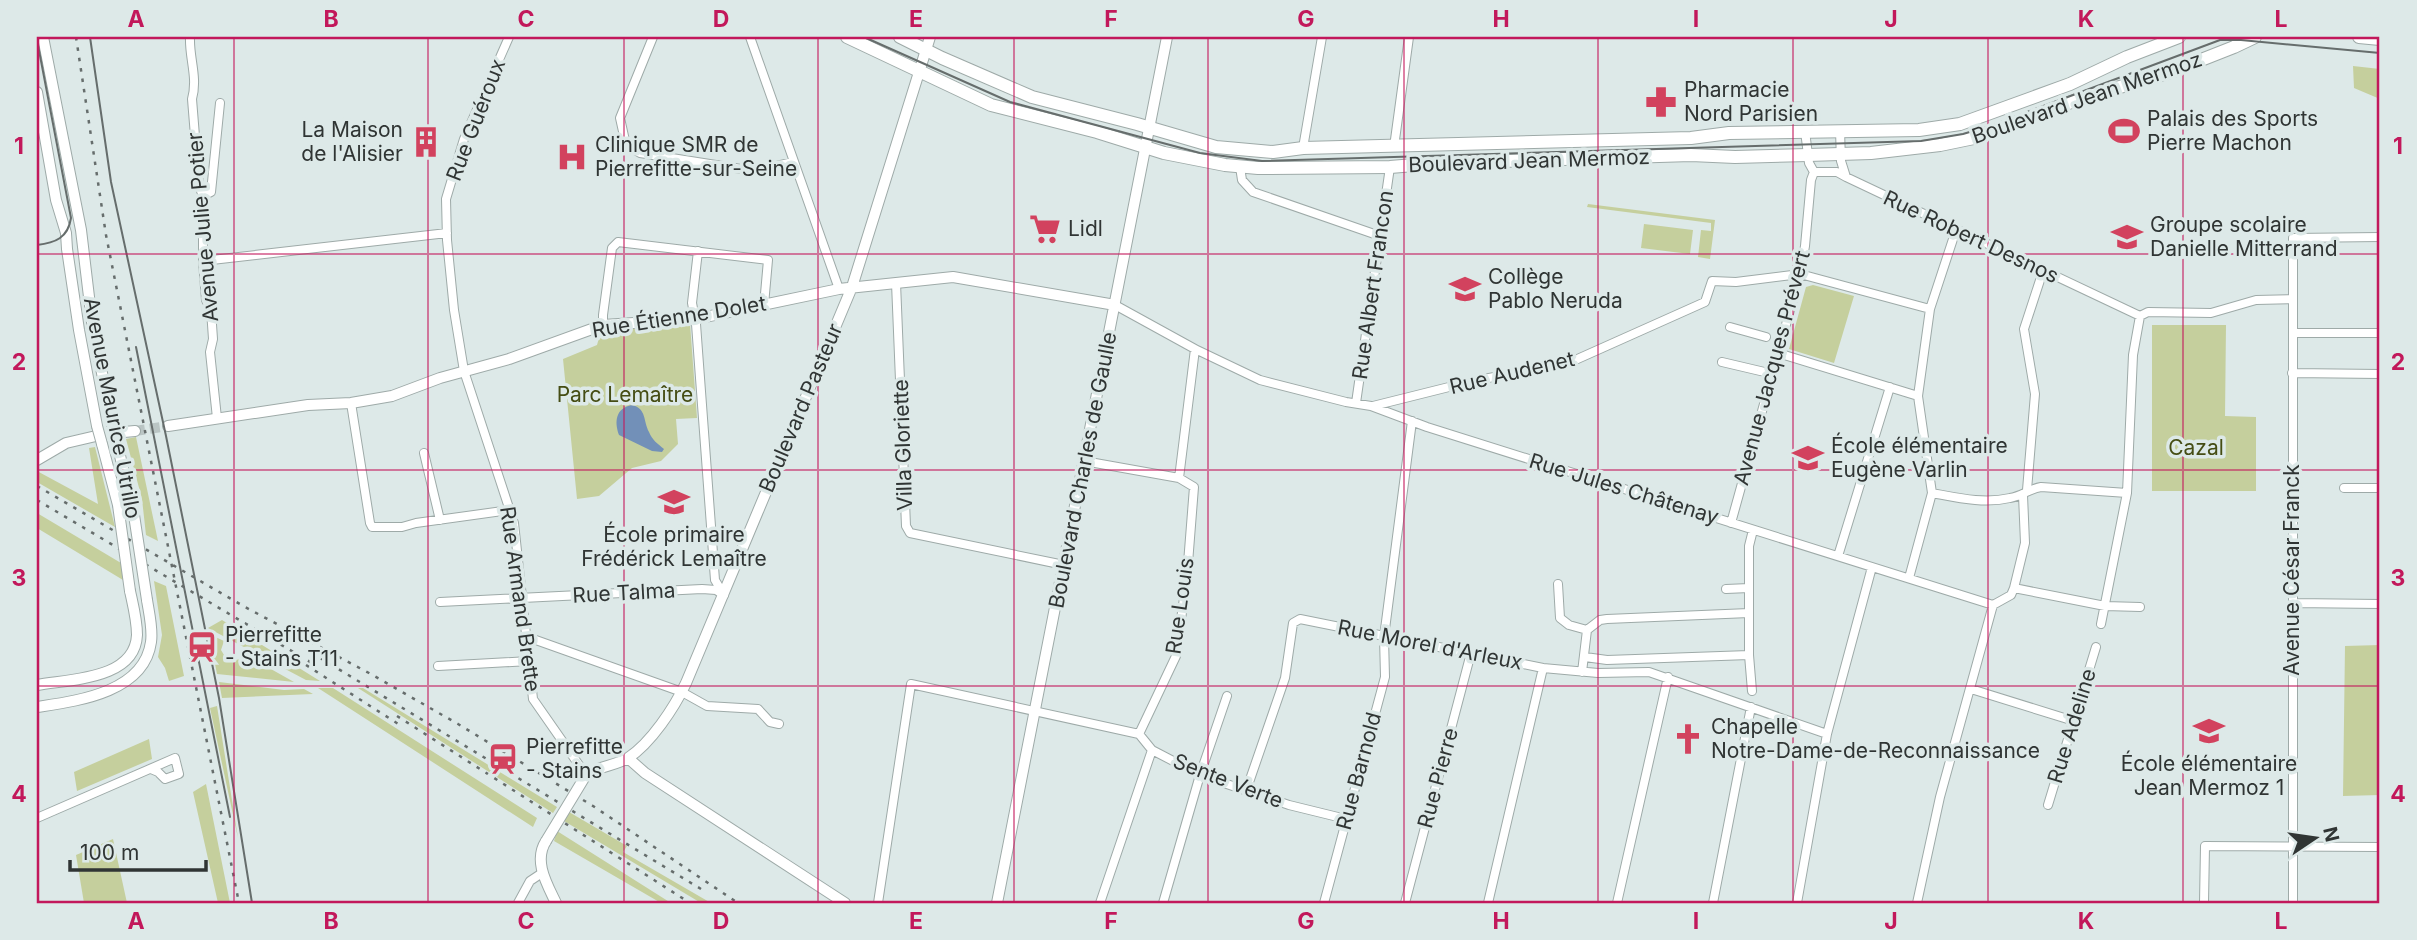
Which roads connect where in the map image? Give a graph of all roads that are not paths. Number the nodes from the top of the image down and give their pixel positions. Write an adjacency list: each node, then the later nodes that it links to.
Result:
1 (43, 37): 119 (street, Avenue Maurice Utrillo, bridge)
2 (190, 37): 32 (street, Avenue Julie Potier)
3 (509, 37): 34 (street, Rue Guéroux)
4 (653, 37): 27 (street)
5 (750, 37): 27 (street)
6 (847, 37): 16 (main road, Boulevard Jean Mermoz)
7 (900, 37): 15 (main road, Boulevard Jean Mermoz)
8 (1167, 37): 19 (street, Boulevard Charles de Gaulle)
9 (1322, 37): 24 (street)
10 (1409, 37): 22 (street)
11 (2179, 37): 20 (main road, Boulevard Jean Mermoz)
12 (2255, 37): 25 (main road, Boulevard Jean Mermoz)
13 (2359, 37): 14 (main road)
14 (2380, 39)
15 (929, 43): 16 (street, Boulevard Pasteur); 19 (main road, Boulevard Jean Mermoz)
16 (920, 72): 23 (main road, Boulevard Jean Mermoz); 42 (street, Boulevard Pasteur)
17 (37, 92): 70 (street, Avenue Maurice Utrillo)
18 (220, 103): 32 (street)
19 (1149, 127): 23 (street, Boulevard Charles de Gaulle); 24 (main road, Boulevard Jean Mermoz)
20 (1840, 130): 21 (main road, Boulevard Jean Mermoz); 25 (street)
21 (1805, 131): 22 (main road, Boulevard Jean Mermoz); 26 (street, Avenue Jacques Prévert)
22 (1394, 147): 24 (main road, Boulevard Jean Mermoz)
23 (1145, 148): 28 (main road, Boulevard Jean Mermoz); 46 (street, Boulevard Charles de Gaulle)
24 (1303, 148)
25 (1840, 154): 26 (main road, Boulevard Jean Mermoz); 31 (street)
26 (1808, 155): 29 (main road, Boulevard Jean Mermoz); 30 (street, Avenue Jacques Prévert)
27 (793, 162): 43 (street)
28 (1240, 167): 29 (main road, Boulevard Jean Mermoz); 35 (street)
29 (1390, 167): 35 (street, Rue Albert Francon)
30 (1814, 172): 31 (street, Rue Robert Desnos); 40 (street, Avenue Jacques Prévert)
31 (1846, 177): 33 (street, Rue Robert Desnos)
32 (203, 196): 38 (street, Avenue Julie Potier)
33 (1956, 230): 39 (street, Rue Robert Desnos); 47 (street)
34 (447, 233): 38 (street); 58 (street, Rue Guéroux)
35 (1380, 236): 65 (street, Rue Albert Francon)
36 (2380, 237): 44 (street, Avenue César Franck)
37 (698, 251): 45 (street); 49 (street); 50 (street)
38 (203, 261): 67 (street, Avenue Julie Potier)
39 (2043, 271): 48 (street, Rue Robert Desnos); 77 (street)
40 (1800, 274): 47 (street); 54 (street, Avenue Jacques Prévert); 66 (street, Rue Audenet)
41 (896, 283): 42 (street, Rue Étienne Dolet); 46 (street, Rue Étienne Dolet); 85 (street, Villa Gloriette)
42 (852, 287): 43 (street, Rue Étienne Dolet); 92 (street, Boulevard Pasteur)
43 (839, 289): 45 (street, Rue Étienne Dolet)
44 (2293, 299): 48 (street); 52 (street, Avenue César Franck)
45 (764, 305): 49 (street, Rue Étienne Dolet)
46 (1115, 305): 55 (street, Rue Jules Châtenay); 73 (street, Boulevard Charles de Gaulle)
47 (1930, 309): 63 (street)
48 (2144, 314): 79 (street)
49 (696, 319): 50 (street, Rue Étienne Dolet); 92 (street)
50 (603, 325): 58 (street, Rue Étienne Dolet)
51 (1730, 327): 54 (street)
52 (2293, 332): 53 (street); 59 (street, Avenue César Franck)
53 (2380, 333)
54 (1782, 341): 56 (street, Avenue Jacques Prévert)
55 (1195, 349): 65 (street, Rue Jules Châtenay); 74 (street)
56 (1779, 353): 60 (street, Avenue Jacques Prévert); 62 (street)
57 (1722, 362): 60 (street)
58 (464, 371): 64 (street, Rue Étienne Dolet); 80 (street, Rue Armand Brette)
59 (2292, 373): 61 (street); 95 (street, Avenue César Franck)
60 (1773, 374): 82 (street, Avenue Jacques Prévert)
61 (2380, 374)
62 (1890, 387): 63 (street); 84 (street)
63 (1918, 396): 78 (street)
64 (351, 403): 67 (street, Rue Étienne Dolet); 81 (street)
65 (1356, 403): 66 (street, Rue Jules Châtenay)
66 (1371, 406): 68 (street, Rue Jules Châtenay)
67 (218, 418): 69 (street, Rue Étienne Dolet)
68 (1412, 421): 82 (street, Rue Jules Châtenay); 103 (street, Rue Barnold)
69 (167, 426)
70 (98, 435): 72 (street); 114 (street, Avenue Maurice Utrillo, bridge)
71 (424, 453): 81 (street)
72 (38, 457)
73 (1084, 461): 74 (street); 85 (street, Boulevard Charles de Gaulle)
74 (1179, 478): 124 (street, Rue Louis)
75 (2344, 488): 76 (street)
76 (2380, 488)
77 (2025, 492): 78 (street); 79 (street); 89 (street)
78 (1933, 493): 87 (street)
79 (2127, 494): 98 (street)
80 (510, 510): 81 (street); 93 (street, Rue Armand Brette)
81 (440, 520)
82 (1731, 523): 83 (street, Rue Jules Châtenay)
83 (1753, 530): 84 (street, Rue Jules Châtenay); 90 (street)
84 (1838, 556): 86 (street, Rue Jules Châtenay)
85 (1064, 565): 121 (street, Boulevard Charles de Gaulle)
86 (1872, 567): 87 (street, Rue Jules Châtenay); 125 (street)
87 (1909, 579): 97 (street, Rue Jules Châtenay)
88 (1558, 584): 102 (street)
89 (2014, 587): 97 (street); 98 (street)
90 (1749, 588): 91 (street); 100 (street)
91 (1726, 589)
92 (724, 595): 93 (street, Rue Talma); 117 (street, Boulevard Pasteur)
93 (522, 597): 94 (street, Rue Talma); 104 (street, Rue Armand Brette)
94 (440, 601)
95 (2293, 603): 96 (street); 135 (street, Avenue César Franck)
96 (2380, 604)
97 (1993, 605): 115 (street)
98 (2105, 606): 99 (street); 101 (street)
99 (2140, 607)
100 (1749, 613): 102 (street); 107 (street)
101 (2101, 624)
102 (1587, 630): 108 (street)
103 (1384, 637): 106 (street, Rue Morel d'Arleux); 131 (street, Rue Morel d'Arleux); 134 (street, Rue Barnold)
104 (526, 640): 109 (street, Rue Armand Brette); 117 (street)
105 (2096, 647): 122 (street, Rue Adeline)
106 (1471, 653): 111 (street, Rue Morel d'Arleux); 146 (street, Rue Pierre)
107 (1749, 655): 108 (street); 116 (street)
108 (1584, 657): 112 (street)
109 (529, 661): 110 (street); 129 (street, Rue Armand Brette)
110 (438, 666)
111 (1543, 667): 112 (street); 147 (street, Rue Morel d'Arleux)
112 (1582, 673): 113 (street)
113 (1668, 677): 120 (street); 148 (street)
114 (37, 685)
115 (1971, 689): 122 (street); 151 (street)
116 (1752, 691)
117 (682, 692): 123 (street); 127 (street, Boulevard Pasteur)
118 (1227, 696): 130 (street)
119 (37, 707)
120 (1751, 707): 125 (street); 149 (street)
121 (1035, 710): 124 (street); 141 (street); 142 (street, Boulevard Charles de Gaulle)
122 (2074, 721): 132 (street, Rue Adeline)
123 (779, 724)
124 (1139, 734): 126 (street, Sente Verte)
125 (1827, 734): 150 (street)
126 (1152, 750): 130 (street, Sente Verte); 143 (street)
127 (628, 758): 129 (street); 140 (street)
128 (151, 769): 133 (street)
129 (586, 775): 137 (street, bridge)
130 (1200, 775): 131 (street, Sente Verte); 144 (street)
131 (1246, 791): 134 (street, Sente Verte)
132 (2048, 805)
133 (37, 818)
134 (1346, 819): 145 (street, Rue Barnold)
135 (2293, 845): 136 (street); 152 (street); 153 (street, Avenue César Franck)
136 (2380, 847)
137 (542, 873): 138 (street); 139 (street)
138 (518, 903)
139 (556, 903)
140 (845, 903)
141 (878, 903)
142 (997, 903)
143 (1100, 903)
144 (1163, 903)
145 (1324, 903)
146 (1405, 903)
147 (1488, 903)
148 (1617, 903)
149 (1713, 903)
150 (1797, 903)
151 (1917, 903)
152 (2204, 903)
153 (2293, 903)

